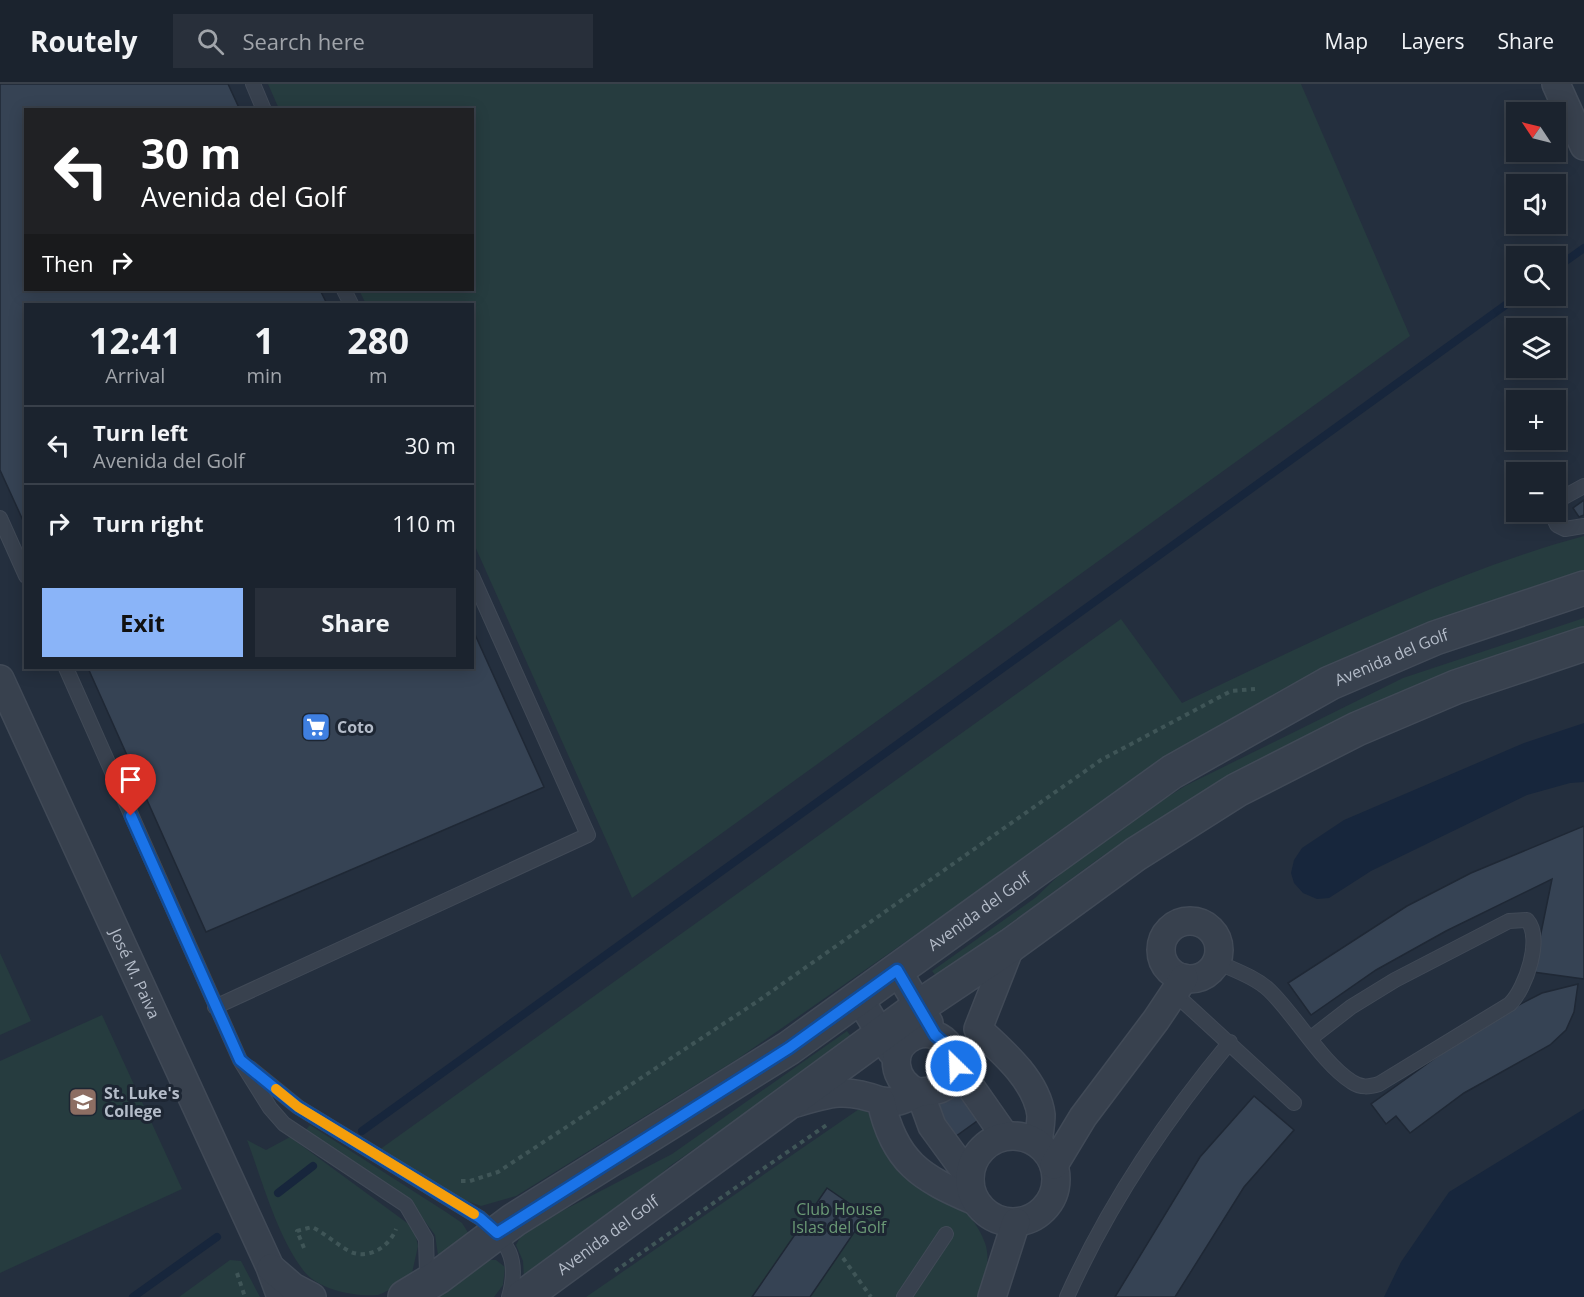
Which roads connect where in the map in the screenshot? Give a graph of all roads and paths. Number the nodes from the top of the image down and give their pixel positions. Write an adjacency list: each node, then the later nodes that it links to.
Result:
1 (253, 84): 3 (lane)
2 (1556, 84): 4 (street)
3 (263, 108)
4 (1584, 146)
5 (1584, 486): 6 (lane)
6 (1566, 496)
7 (0, 518): 10 (lane)
8 (1556, 522): 9 (lane)
9 (1584, 526)
10 (24, 572)
11 (474, 580): 23 (lane)
12 (1584, 588): 19 (street, Avenida del Golf)
13 (1584, 644): 17 (street, Avenida del Golf)
14 (66, 669): 23 (lane)
15 (0, 679): 47 (street, José M. Paiva)
16 (1264, 689): 40 (path)
17 (1011, 945): 22 (street, Avenida del Golf); 24 (street)
18 (1217, 962): 20 (street); 20 (street); 26 (lane)
19 (897, 970): 21 (street, Avenida del Golf); 22 (street)
20 (1178, 985): 27 (lane); 38 (street)
21 (859, 998): 28 (street); 43 (street, Avenida del Golf)
22 (920, 1006): 25 (street); 28 (street, Avenida del Golf)
23 (215, 1007): 29 (lane)
24 (978, 1029): 30 (street); 37 (street)
25 (935, 1035): 28 (street); 30 (street)
26 (1311, 1038): 26 (lane)
27 (1230, 1042): 33 (lane); 59 (lane)
28 (889, 1046): 31 (street); 34 (street, Avenida del Golf)
29 (240, 1060): 40 (lane); 41 (lane)
30 (956, 1064): 31 (street); 36 (street)
31 (919, 1093): 32 (street); 39 (street)
32 (881, 1101): 34 (street); 39 (street)
33 (1294, 1103)
34 (784, 1107): 55 (street, Avenida del Golf)
35 (830, 1123): 49 (path)
36 (1005, 1136): 37 (street); 39 (street)
37 (1038, 1143): 38 (street)
38 (1053, 1165): 42 (street)
39 (973, 1189): 42 (street)
40 (434, 1190): 43 (lane)
41 (412, 1214): 45 (path); 50 (lane)
42 (1016, 1221): 58 (street)
43 (497, 1233): 50 (street, Avenida del Golf); 54 (lane)
44 (946, 1234): 57 (lane)
45 (304, 1248)
46 (843, 1258): 56 (path)
47 (270, 1267): 52 (street, José M. Paiva); 53 (street, José M. Paiva)
48 (237, 1273): 51 (path)
49 (606, 1277)
50 (410, 1294)
51 (244, 1297)
52 (281, 1297)
53 (312, 1297)
54 (509, 1297)
55 (523, 1297)
56 (871, 1297)
57 (904, 1297)
58 (992, 1297)
59 (1066, 1297)

